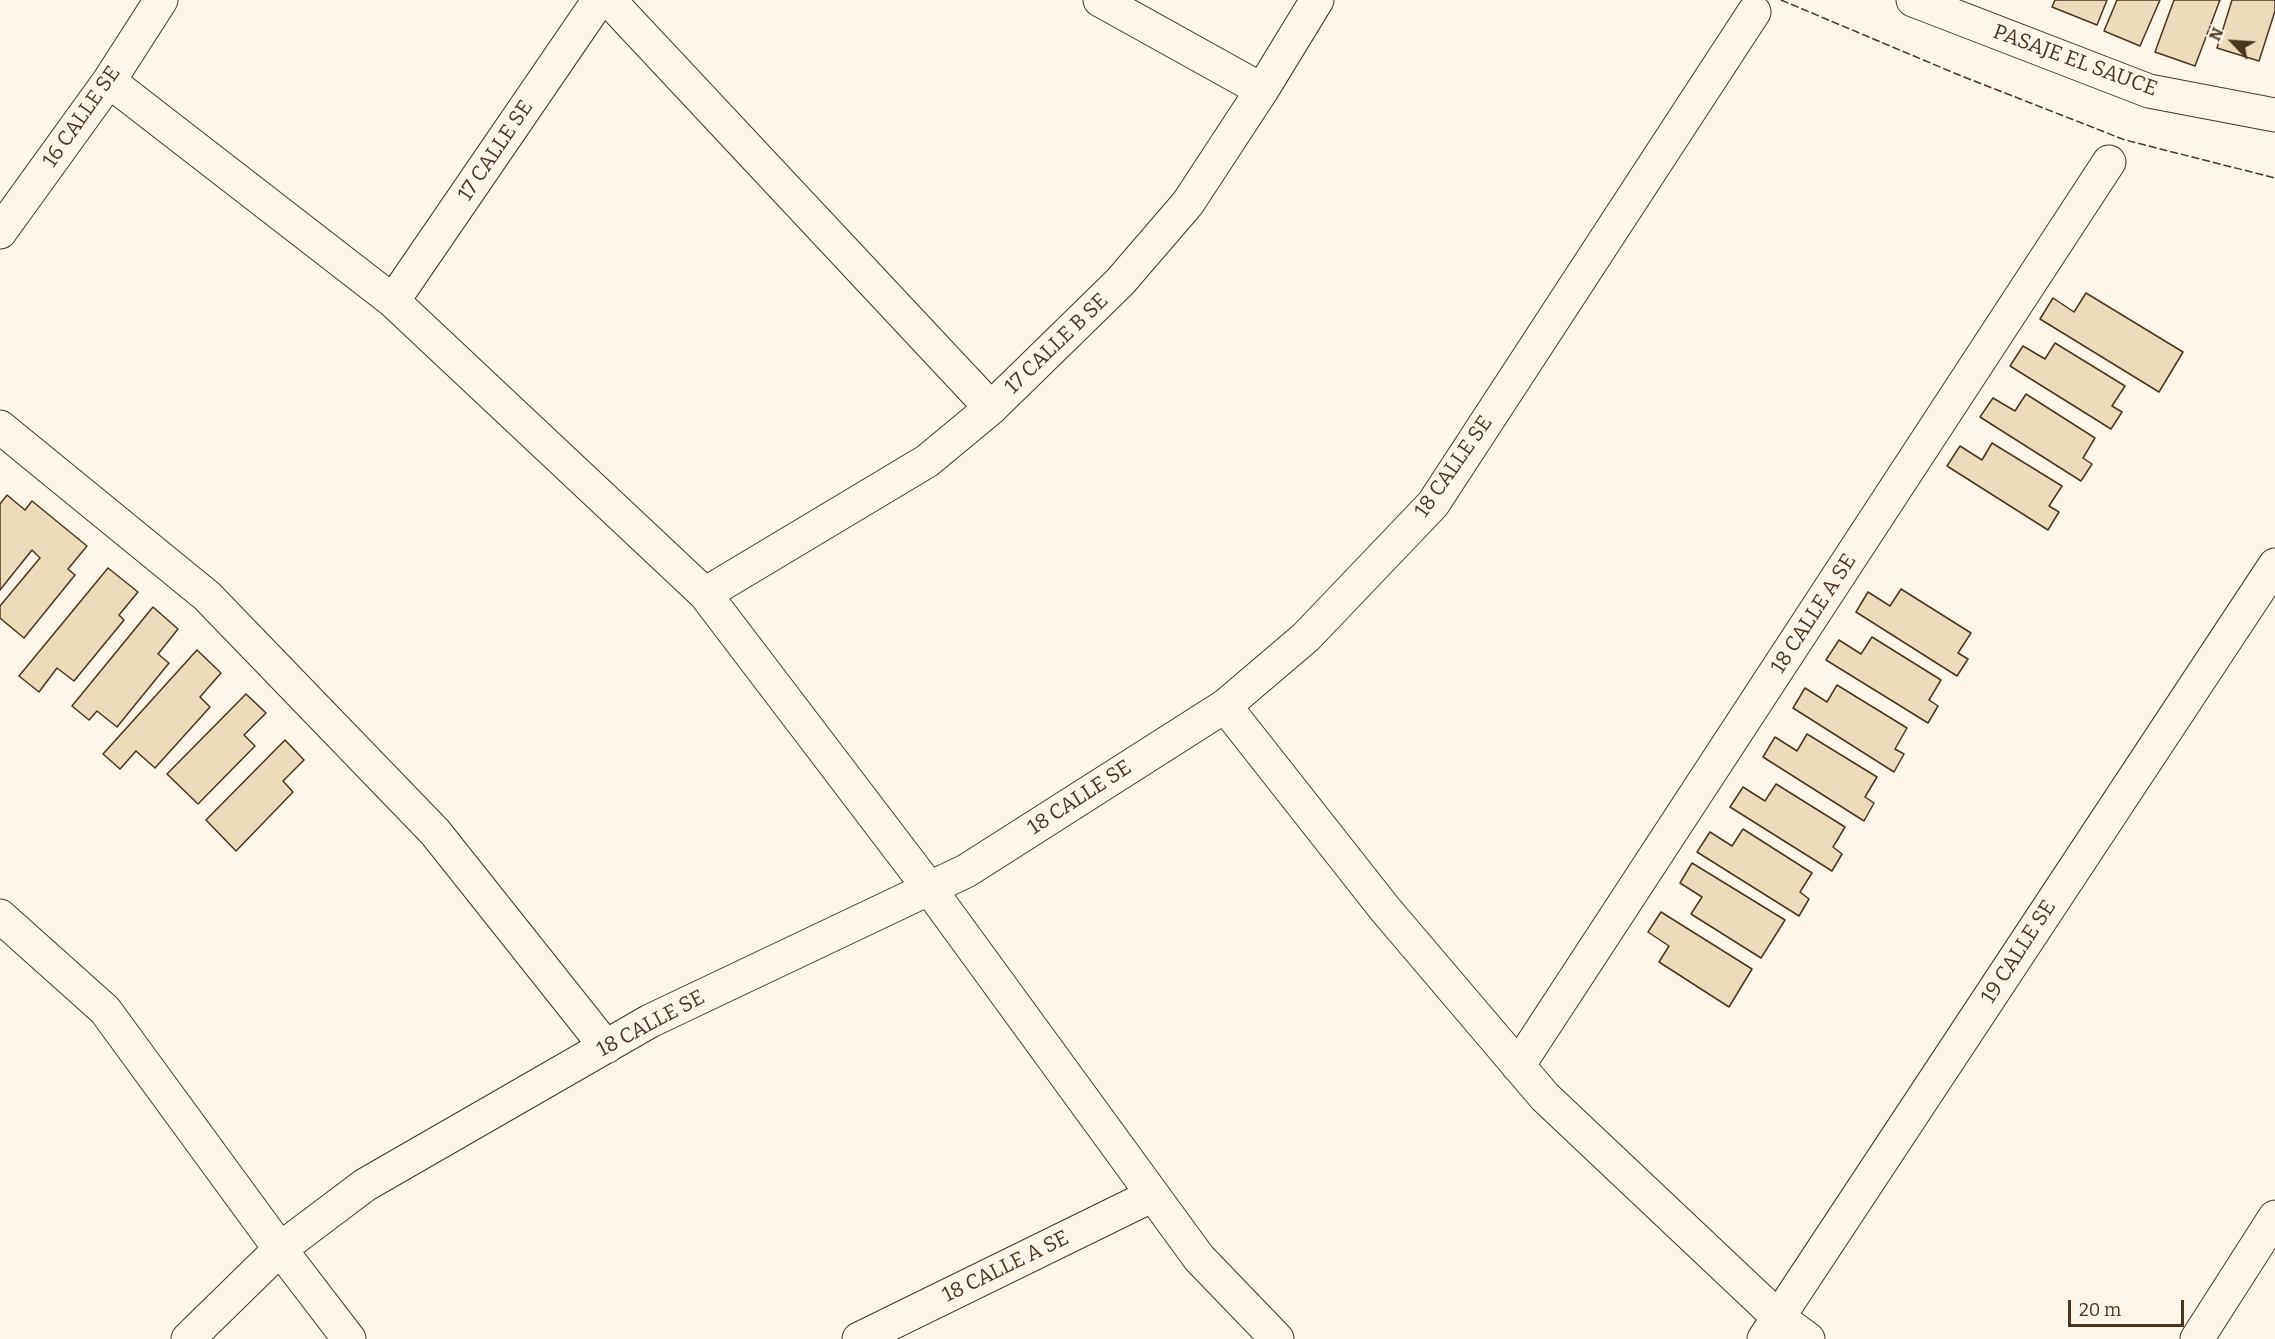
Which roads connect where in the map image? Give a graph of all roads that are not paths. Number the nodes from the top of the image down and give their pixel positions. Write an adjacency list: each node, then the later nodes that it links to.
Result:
1 (161, 0): 8 (street, 16 CALLE SE)
2 (599, 0): 13 (street, 17 CALLE SE)
3 (609, 0): 14 (street)
4 (1100, 0): 9 (street)
5 (1317, 0): 9 (street, 17 CALLE B SE)
6 (1913, 0): 10 (street, PASAJE EL SAUCE)
7 (1754, 12): 18 (street, 18 CALLE SE)
8 (109, 81): 12 (street, 16 CALLE SE); 13 (street)
9 (1262, 90): 14 (street, 17 CALLE B SE)
10 (2275, 115)
11 (2109, 162): 22 (street, 18 CALLE A SE)
12 (0, 232)
13 (393, 301): 17 (street)
14 (991, 408): 17 (street, 17 CALLE B SE)
15 (0, 427): 21 (street)
16 (2275, 565): 26 (street, 19 CALLE SE)
17 (705, 594): 19 (street)
18 (1225, 706): 19 (street, 18 CALLE SE); 22 (street)
19 (929, 888): 21 (street, 18 CALLE SE); 23 (street)
20 (0, 916): 25 (street)
21 (606, 1047): 25 (street, 18 CALLE SE)
22 (1518, 1065): 26 (street)
23 (1153, 1195): 29 (street, 18 CALLE A SE); 30 (street)
24 (2275, 1216): 32 (street)
25 (280, 1249): 27 (street, 18 CALLE SE); 28 (street)
26 (1771, 1328): 31 (street)
27 (188, 1339)
28 (349, 1339)
29 (859, 1339)
30 (1277, 1339)
31 (1808, 1339)
32 (2197, 1339)

